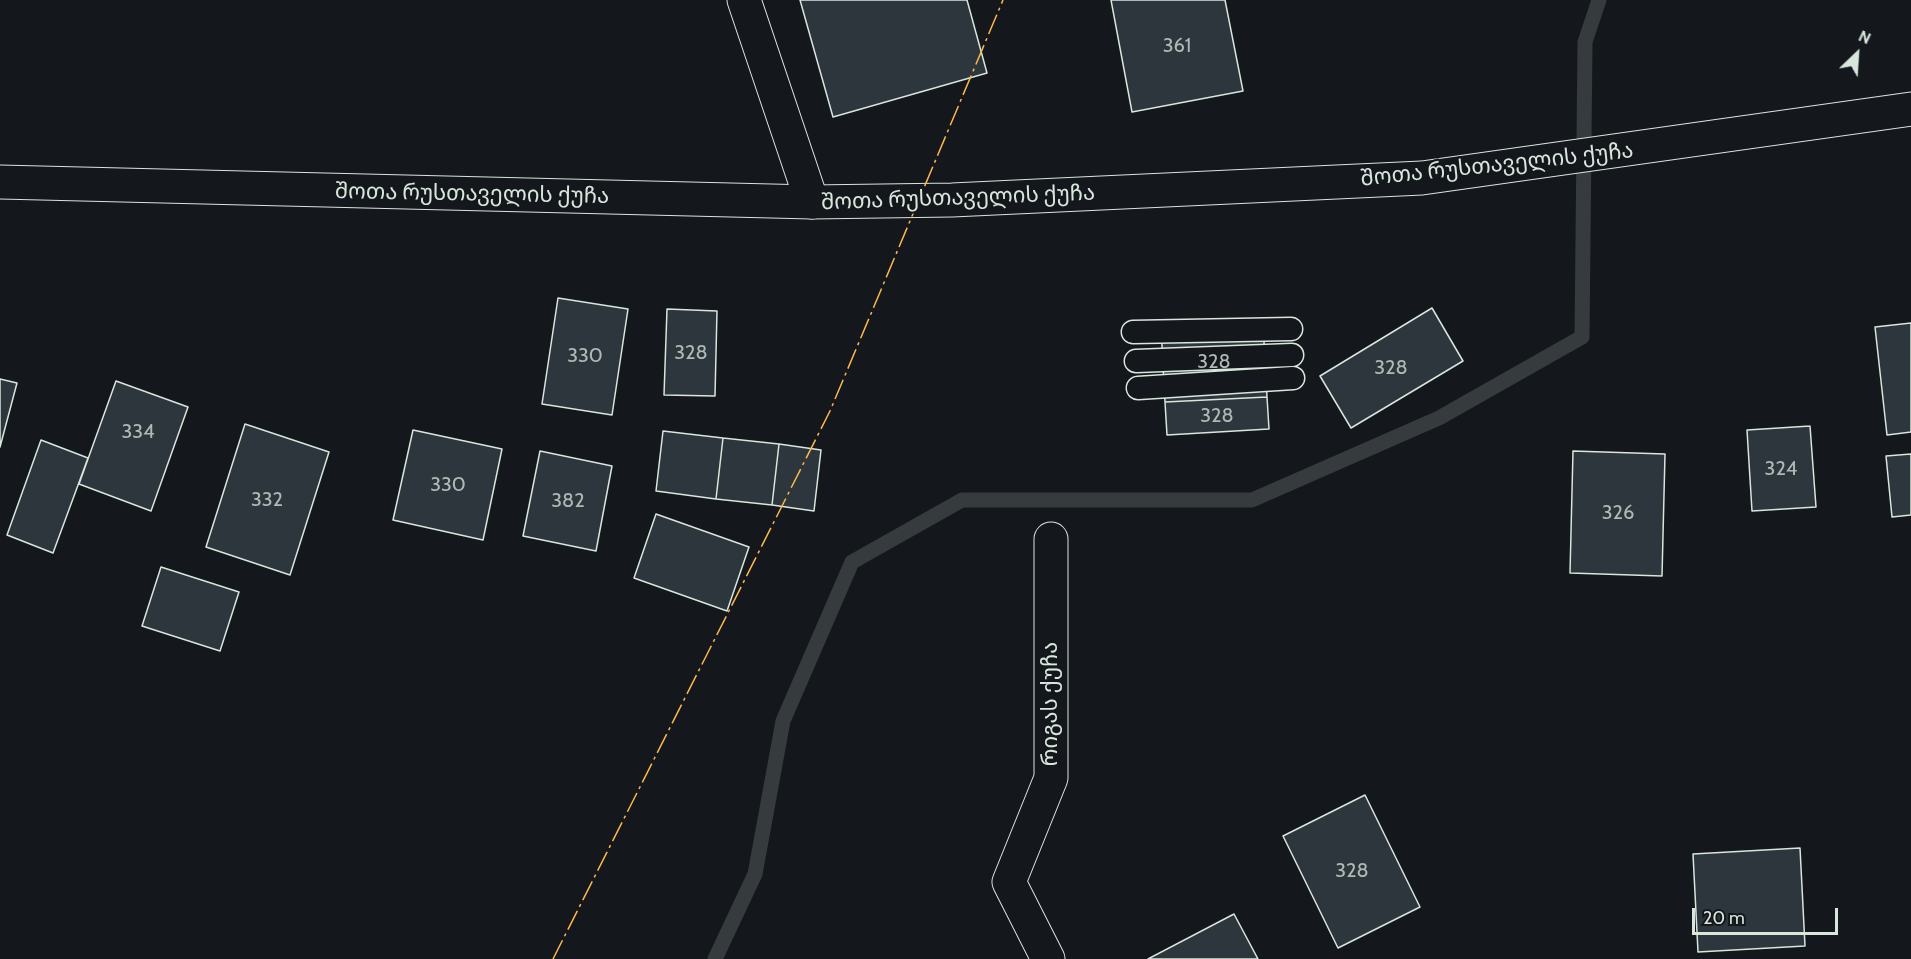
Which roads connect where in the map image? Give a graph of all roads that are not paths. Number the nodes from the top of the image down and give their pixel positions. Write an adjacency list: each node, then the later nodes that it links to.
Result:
1 (744, 0): 4 (main road)
2 (1911, 109): 4 (main road, შოთა რუსთაველის ქუჩა)
3 (0, 182): 4 (main road, შოთა რუსთაველის ქუჩა)
4 (812, 202)
5 (1291, 329): 6 (lane)
6 (1133, 332)
7 (1292, 355): 8 (lane)
8 (1136, 361)
9 (1293, 378): 10 (lane)
10 (1138, 388)
11 (1051, 539): 12 (main road, რიგას ქუჩა)
12 (1048, 959)

